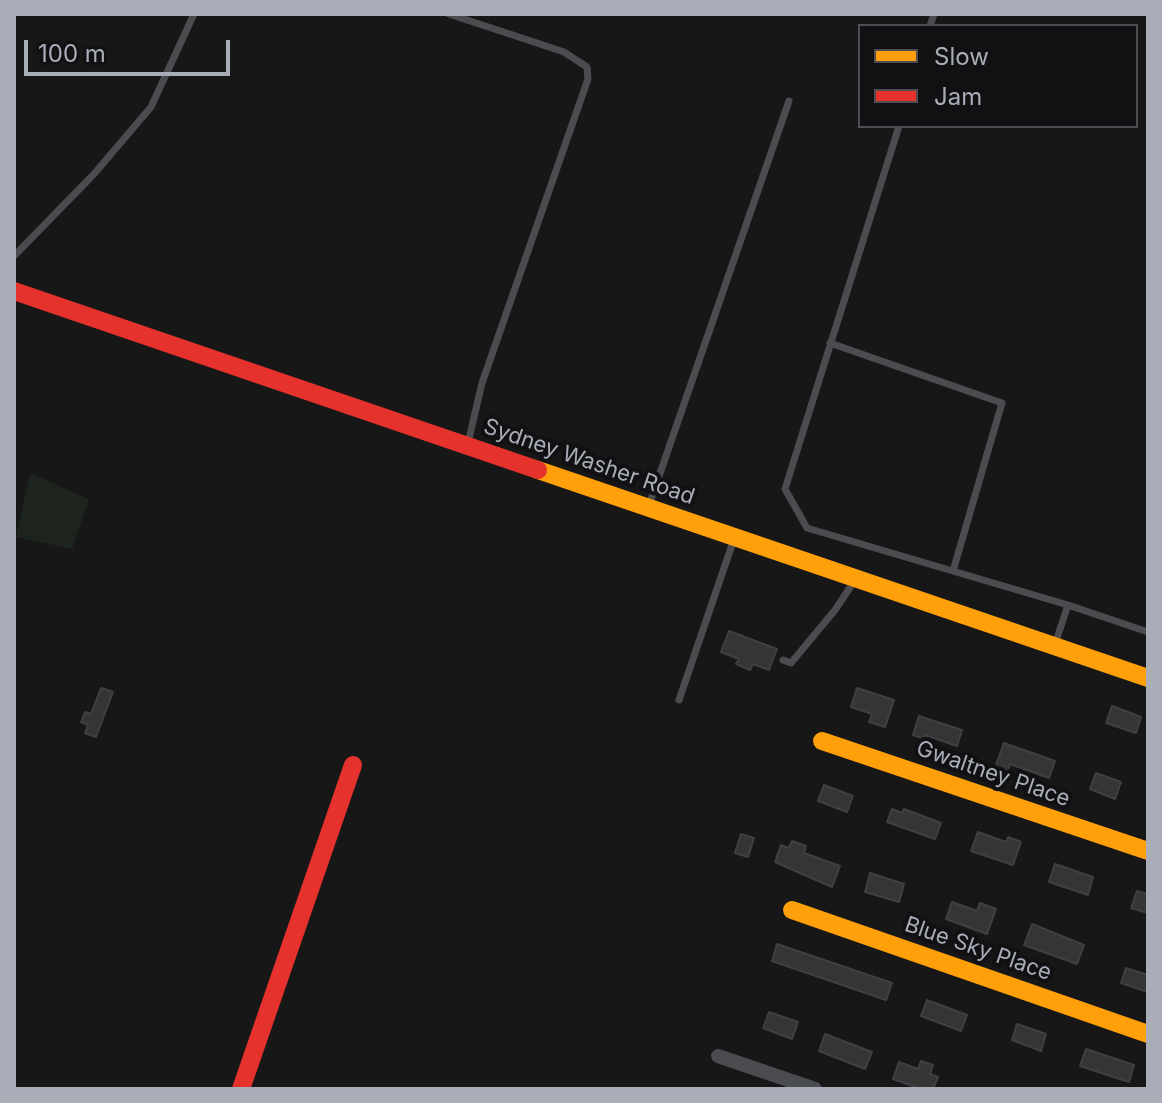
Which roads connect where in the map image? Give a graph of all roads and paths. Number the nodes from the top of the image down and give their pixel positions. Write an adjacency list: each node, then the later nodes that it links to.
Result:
1 (194, 14): 5 (lane)
2 (449, 14): 8 (lane)
3 (789, 101): 9 (lane)
4 (898, 128): 7 (lane)
5 (14, 256)
6 (14, 291): 8 (street, Sydney Washer Road)
7 (830, 343): 11 (lane); 11 (lane)
8 (467, 445): 9 (street, Sydney Washer Road)
9 (649, 507): 10 (street, Sydney Washer Road)
10 (734, 536): 12 (street, Sydney Washer Road); 18 (lane)
11 (953, 571): 13 (lane)
12 (856, 578): 15 (street, Sydney Washer Road); 16 (lane)
13 (1068, 605): 14 (lane); 15 (lane)
14 (1148, 632)
15 (1054, 646): 17 (street, Sydney Washer Road)
16 (783, 660)
17 (1148, 678)
18 (679, 700)
19 (822, 741): 21 (street, Gwaltney Place)
20 (353, 765): 25 (street)
21 (1148, 851)
22 (792, 910): 23 (street, Blue Sky Place)
23 (1148, 1034)
24 (718, 1056): 26 (street)
25 (241, 1089)
26 (815, 1089)

